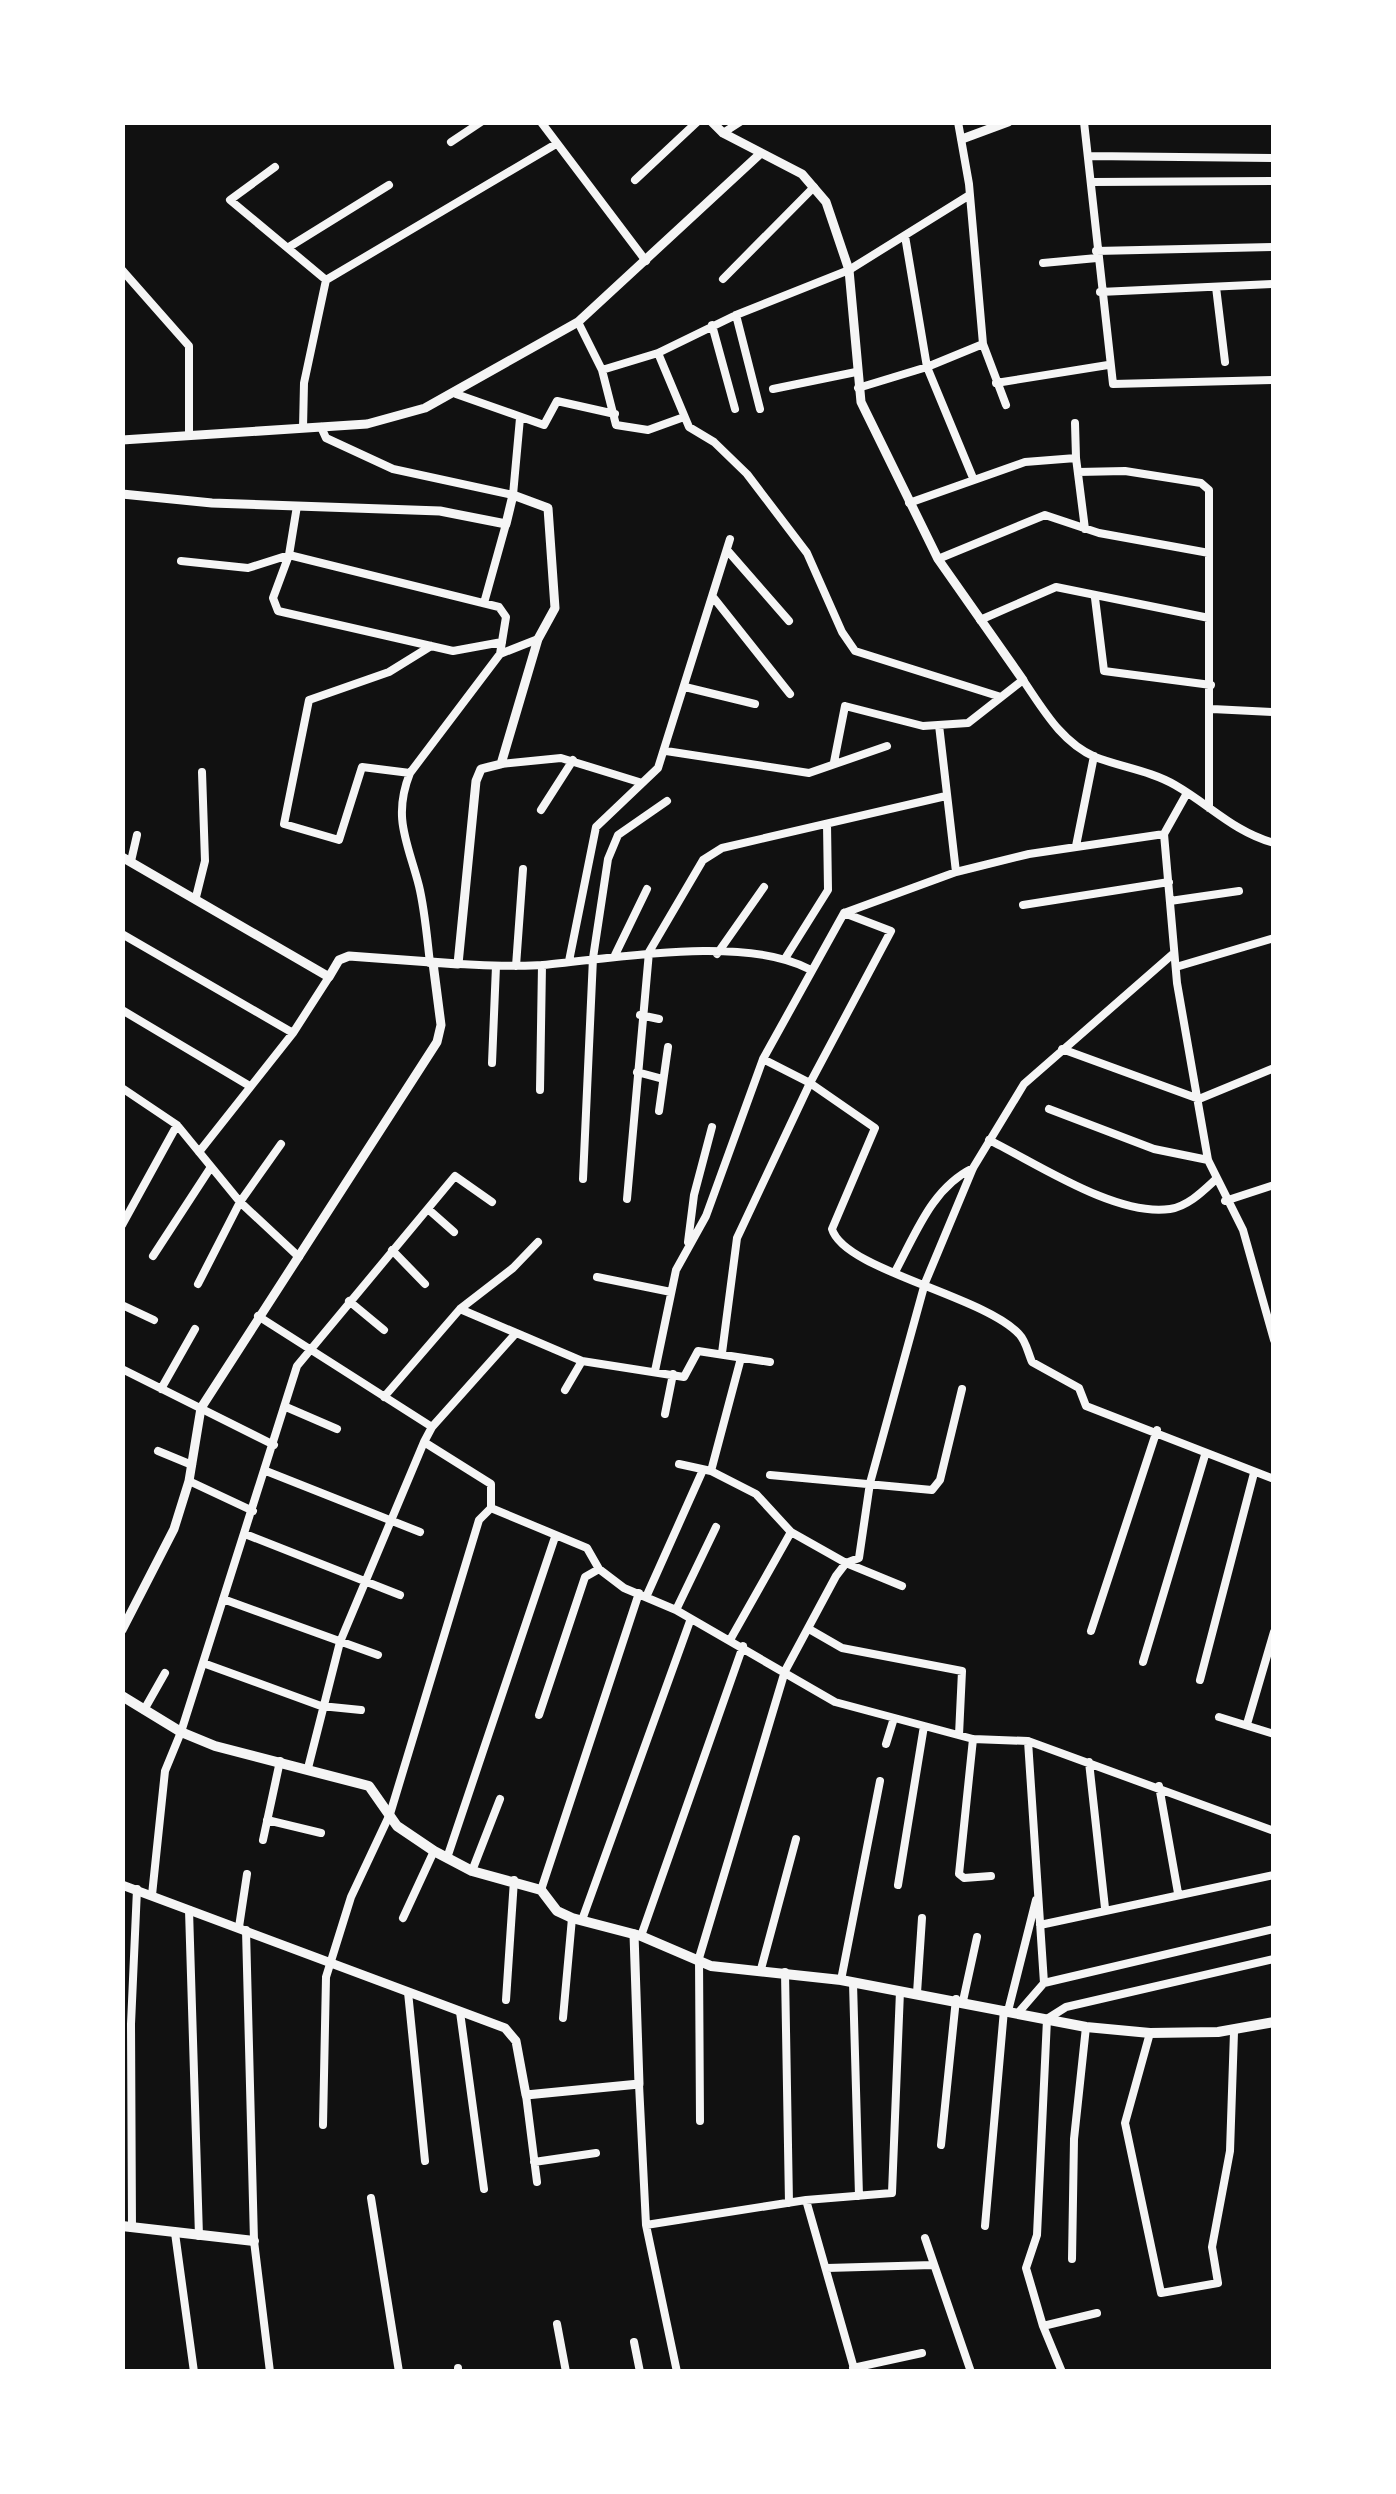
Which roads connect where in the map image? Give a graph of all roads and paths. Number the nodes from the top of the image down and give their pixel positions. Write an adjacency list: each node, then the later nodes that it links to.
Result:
1 (481, 122): 11 (street)
2 (542, 122): 12 (street)
3 (697, 122): 17 (street)
4 (712, 122): 9 (street)
5 (740, 122): 9 (street)
6 (958, 122): 10 (street)
7 (1008, 122): 10 (street)
8 (1084, 122): 14 (street)
9 (723, 133): 13 (street)
10 (962, 140): 22 (street)
11 (451, 142)
12 (556, 144): 27 (street); 32 (street)
13 (761, 153): 21 (street); 27 (street)
14 (1089, 156): 15 (street); 18 (street)
15 (1274, 158)
16 (276, 167): 24 (street)
17 (635, 180)
18 (1092, 182): 19 (street); 26 (street)
19 (1274, 182)
20 (389, 185): 24 (street)
21 (814, 187): 30 (street); 31 (street)
22 (968, 196): 23 (street); 39 (street)
23 (905, 236): 30 (street); 43 (street)
24 (289, 247): 32 (street)
25 (1274, 247): 26 (street)
26 (1097, 255): 28 (street); 35 (street)
27 (646, 262): 37 (street)
28 (1044, 263)
29 (122, 270): 60 (street)
30 (849, 270): 36 (street); 45 (street)
31 (723, 279)
32 (326, 280): 59 (street)
33 (1274, 284): 34 (street)
34 (1216, 287): 35 (street); 41 (street)
35 (1100, 292): 42 (street)
36 (736, 315): 38 (street); 53 (street)
37 (578, 322): 44 (street); 50 (street)
38 (712, 326): 40 (street); 52 (street)
39 (983, 344): 43 (street); 47 (street)
40 (658, 352): 44 (street); 55 (street)
41 (1225, 362)
42 (1108, 365): 46 (street); 47 (street)
43 (927, 368): 49 (street); 64 (street)
44 (602, 370): 54 (street)
45 (856, 372): 48 (street); 49 (street)
46 (1274, 380)
47 (996, 384): 51 (street)
48 (772, 388)
49 (858, 388): 67 (street)
50 (456, 394): 56 (street); 58 (street)
51 (1006, 405)
52 (735, 409)
53 (760, 409)
54 (614, 414): 55 (street); 56 (street)
55 (684, 417): 91 (street)
56 (520, 418): 66 (street)
57 (1075, 423): 62 (street)
58 (320, 427): 59 (street); 66 (street)
59 (302, 428): 60 (street)
60 (189, 436): 61 (street)
61 (122, 440)
62 (1076, 458): 63 (street); 64 (street)
63 (1078, 472): 70 (street); 73 (street)
64 (973, 478): 67 (street)
65 (122, 494): 68 (street)
66 (512, 495): 69 (street); 83 (street)
67 (909, 503): 75 (street)
68 (297, 506): 69 (street); 74 (street)
69 (506, 524): 79 (street)
70 (1085, 529): 73 (street); 75 (street)
71 (730, 538): 72 (street)
72 (727, 550): 77 (street); 82 (street)
73 (1209, 553): 80 (street)
74 (288, 555): 76 (street); 79 (street); 85 (street)
75 (938, 559): 81 (street)
76 (181, 561)
77 (713, 597): 89 (street); 90 (street)
78 (1095, 598): 80 (street); 81 (street); 88 (street)
79 (484, 604): 84 (street)
80 (1209, 618): 88 (street)
81 (980, 620): 87 (street)
82 (790, 622)
83 (538, 639): 86 (street); 101 (street)
84 (502, 642): 85 (street); 86 (street)
85 (432, 646): 103 (street)
86 (500, 654): 103 (street)
87 (1023, 680): 91 (street); 98 (street)
88 (1211, 685): 93 (street)
89 (685, 686): 92 (street); 97 (street)
90 (790, 694)
91 (1001, 697): 95 (street)
92 (755, 704)
93 (1212, 708): 94 (street); 108 (street)
94 (1274, 712)
95 (939, 725): 100 (street); 106 (street)
96 (887, 746): 100 (street)
97 (666, 751): 100 (street); 104 (street)
98 (1094, 756): 105 (street); 114 (street)
99 (573, 760): 101 (street); 104 (street); 109 (street)
100 (834, 762)
101 (501, 764): 136 (street)
102 (202, 772): 122 (street)
103 (410, 773): 135 (street)
104 (639, 782): 134 (street)
105 (1187, 793): 108 (street); 111 (street)
106 (946, 796): 110 (street); 117 (street)
107 (667, 802): 133 (street)
108 (1209, 808): 113 (street)
109 (541, 810)
110 (827, 824): 128 (street); 132 (street)
111 (1164, 834): 114 (street); 118 (street)
112 (137, 835): 115 (street)
113 (1274, 843)
114 (1076, 846): 117 (street)
115 (127, 859): 122 (street)
116 (524, 869): 139 (street)
117 (956, 872): 125 (street)
118 (1169, 882): 123 (street); 124 (street)
119 (764, 887): 130 (street)
120 (647, 889): 131 (street)
121 (1239, 892): 123 (street)
122 (196, 897): 142 (street)
123 (1170, 902): 129 (street)
124 (1023, 905)
125 (844, 913): 141 (street); 154 (street)
126 (122, 934): 146 (street)
127 (1274, 938): 140 (street)
128 (648, 952): 130 (street); 131 (street); 144 (street)
129 (1174, 952): 140 (street); 148 (street)
130 (717, 954): 132 (street)
131 (615, 955): 133 (street)
132 (786, 957): 141 (street)
133 (593, 958): 134 (street); 169 (street)
134 (569, 961): 137 (street)
135 (432, 963): 136 (street); 142 (street); 183 (street)
136 (458, 964): 138 (street)
137 (542, 965): 139 (street); 157 (street)
138 (496, 966): 139 (street); 150 (street)
139 (516, 966)
140 (1176, 967): 158 (street)
141 (810, 969): 149 (street)
142 (329, 977): 146 (street)
143 (122, 1010): 155 (street)
144 (640, 1015): 145 (street); 152 (street)
145 (659, 1020)
146 (293, 1033): 155 (street)
147 (668, 1047): 153 (street)
148 (1062, 1049): 158 (street); 163 (street)
149 (763, 1059): 154 (street); 180 (street)
150 (492, 1063)
151 (1274, 1068): 158 (street)
152 (637, 1072): 153 (street); 172 (street)
153 (662, 1079): 160 (street)
154 (810, 1083): 184 (street); 200 (street)
155 (248, 1085): 165 (street)
156 (122, 1088): 161 (street)
157 (540, 1090)
158 (1199, 1099): 166 (street)
159 (1049, 1109): 166 (street)
160 (659, 1110)
161 (176, 1125): 165 (street); 177 (street)
162 (712, 1127): 180 (street)
163 (989, 1140): 168 (street); 170 (street)
164 (280, 1144): 174 (street)
165 (199, 1152): 167 (street)
166 (1208, 1160): 170 (street)
167 (211, 1166): 174 (street); 182 (street)
168 (973, 1168): 184 (street); 186 (street)
169 (583, 1179)
170 (1216, 1180): 173 (street)
171 (1274, 1185): 173 (street)
172 (627, 1199)
173 (1225, 1201): 198 (street)
174 (240, 1202): 183 (street); 187 (street)
175 (492, 1202): 176 (street)
176 (428, 1209): 178 (street); 181 (street)
177 (122, 1225)
178 (454, 1232)
179 (538, 1242): 192 (street)
180 (687, 1246): 189 (street)
181 (392, 1250): 188 (street); 190 (street)
182 (153, 1256)
183 (299, 1257): 193 (street)
184 (895, 1272): 186 (street)
185 (597, 1277): 189 (street)
186 (925, 1282): 216 (street); 229 (street)
187 (198, 1284)
188 (425, 1284)
189 (671, 1292): 205 (street)
190 (350, 1301): 196 (street); 199 (street)
191 (122, 1305): 194 (street)
192 (460, 1309): 197 (street); 210 (street)
193 (258, 1316): 199 (street); 212 (street)
194 (154, 1320)
195 (195, 1329): 207 (street)
196 (384, 1330)
197 (516, 1333): 202 (street); 214 (street)
198 (1273, 1340)
199 (309, 1349): 210 (street); 211 (street)
200 (722, 1353): 201 (street); 206 (street)
201 (741, 1358): 203 (street); 224 (street)
202 (582, 1361): 205 (street); 209 (street)
203 (770, 1362)
204 (122, 1369): 207 (street)
205 (655, 1372): 206 (street)
206 (672, 1374): 213 (street)
207 (161, 1389): 212 (street)
208 (962, 1389): 229 (street)
209 (565, 1390)
210 (384, 1397): 214 (street)
211 (286, 1407): 215 (street); 218 (street)
212 (201, 1408): 218 (street); 222 (street)
213 (666, 1414)
214 (432, 1426): 217 (street)
215 (336, 1428)
216 (1157, 1430): 220 (street); 251 (street)
217 (424, 1442): 230 (street); 232 (street)
218 (274, 1444): 223 (street)
219 (158, 1451): 222 (street)
220 (1205, 1456): 225 (street); 257 (street)
221 (679, 1464): 224 (street)
222 (192, 1465): 228 (street)
223 (266, 1470): 231 (street); 232 (street)
224 (706, 1471): 235 (street); 243 (street)
225 (1254, 1473): 227 (street); 263 (street)
226 (770, 1474): 229 (street)
227 (1274, 1479)
228 (189, 1481): 231 (street); 246 (street)
229 (870, 1484): 238 (street)
230 (491, 1508): 237 (street); 285 (street)
231 (253, 1511): 236 (street)
232 (388, 1519): 234 (street); 240 (street)
233 (716, 1527): 247 (street)
234 (420, 1532)
235 (791, 1532): 238 (street); 253 (street)
236 (245, 1534): 240 (street); 244 (street)
237 (555, 1537): 239 (street); 292 (street)
238 (846, 1563): 241 (street); 249 (street)
239 (599, 1569): 243 (street); 268 (street)
240 (364, 1582): 242 (street); 254 (street)
241 (902, 1586)
242 (400, 1594)
243 (643, 1594): 247 (street); 301 (street)
244 (223, 1598): 254 (street); 258 (street)
245 (122, 1602): 246 (street)
246 (134, 1609): 250 (street)
247 (676, 1610): 248 (street)
248 (690, 1621): 253 (street); 309 (street)
249 (809, 1629): 259 (street); 275 (street)
250 (122, 1630)
251 (1091, 1631)
252 (1274, 1632): 261 (street)
253 (730, 1640): 255 (street)
254 (340, 1642): 256 (street); 265 (street)
255 (743, 1646): 259 (street); 313 (street)
256 (378, 1655)
257 (1143, 1662)
258 (203, 1663): 265 (street); 273 (street)
259 (785, 1671): 270 (street); 315 (street)
260 (165, 1672): 266 (street)
261 (1262, 1672): 262 (street); 271 (street)
262 (1274, 1677)
263 (1200, 1680)
264 (122, 1696): 266 (main road)
265 (321, 1706): 267 (street); 281 (street)
266 (144, 1710): 273 (main road)
267 (361, 1710)
268 (538, 1715)
269 (1219, 1717): 271 (street)
270 (894, 1718): 272 (street); 278 (street)
271 (1248, 1724): 274 (street)
272 (924, 1726): 275 (street); 299 (street)
273 (182, 1732): 279 (main road); 303 (street)
274 (1274, 1734)
275 (959, 1735): 276 (street)
276 (972, 1738): 277 (street); 296 (street)
277 (1028, 1741): 280 (street); 304 (street)
278 (886, 1744)
279 (280, 1761): 281 (main road); 286 (street)
280 (1089, 1762): 283 (street); 305 (street)
281 (308, 1768): 285 (main road)
282 (880, 1782): 320 (street)
283 (1159, 1786): 287 (street); 302 (street)
284 (500, 1799): 293 (street)
285 (390, 1814): 291 (main road); 316 (street)
286 (268, 1820): 288 (street); 290 (street)
287 (1274, 1831)
288 (321, 1833)
289 (796, 1839): 318 (street)
290 (263, 1840)
291 (434, 1851): 292 (main road); 307 (street)
292 (446, 1858): 293 (main road)
293 (472, 1871): 297 (main road)
294 (247, 1874): 311 (street)
295 (1274, 1875): 302 (street)
296 (991, 1876)
297 (514, 1880): 301 (main road); 326 (street)
298 (122, 1885): 300 (street)
299 (898, 1885)
300 (136, 1890): 303 (street); 352 (street)
301 (541, 1890): 309 (main road)
302 (1178, 1893): 305 (street)
303 (152, 1895): 306 (street)
304 (1038, 1896): 310 (street); 328 (street)
305 (1105, 1908): 310 (street)
306 (189, 1910): 311 (street); 354 (street)
307 (403, 1918)
308 (922, 1918): 325 (street)
309 (577, 1919): 313 (main road); 330 (street)
310 (1040, 1924): 322 (street)
311 (242, 1928): 316 (street); 356 (street)
312 (1274, 1929): 322 (street)
313 (638, 1935): 315 (main road); 336 (street)
314 (977, 1937): 327 (street)
315 (699, 1958): 318 (main road); 338 (street)
316 (331, 1960): 324 (street); 339 (street)
317 (1274, 1960): 331 (street)
318 (762, 1970): 319 (main road)
319 (785, 1972): 320 (main road); 349 (street)
320 (841, 1980): 321 (main road)
321 (854, 1983): 323 (main road); 346 (street)
322 (1044, 1983): 328 (street)
323 (900, 1991): 325 (main road); 346 (street)
324 (408, 1992): 329 (street); 342 (street)
325 (917, 1993): 327 (main road)
326 (506, 2000)
327 (960, 2000): 328 (main road); 340 (street)
328 (1010, 2011): 331 (main road); 351 (street)
329 (460, 2012): 337 (street); 345 (street)
330 (563, 2018)
331 (1047, 2020): 333 (main road); 362 (street)
332 (1274, 2022): 334 (main road)
333 (1086, 2027): 335 (main road); 357 (street)
334 (1234, 2032): 335 (main road); 335 (street)
335 (1150, 2033)
336 (639, 2084): 337 (street); 350 (street)
337 (526, 2095): 343 (street)
338 (700, 2121)
339 (323, 2125)
340 (941, 2145)
341 (596, 2153): 343 (street)
342 (426, 2162)
343 (534, 2162): 344 (street)
344 (537, 2182)
345 (484, 2189)
346 (859, 2196): 348 (street)
347 (371, 2198): 368 (street)
348 (806, 2200): 349 (street); 359 (street)
349 (788, 2203): 350 (street)
350 (646, 2224): 371 (street)
351 (985, 2226)
352 (127, 2227): 353 (main road)
353 (175, 2233): 354 (main road); 366 (street)
354 (199, 2236): 356 (main road)
355 (925, 2238): 358 (street)
356 (254, 2242): 367 (street)
357 (1072, 2258)
358 (932, 2265): 359 (street); 372 (street)
359 (826, 2268): 365 (street)
360 (1097, 2313): 362 (street)
361 (557, 2324): 369 (street)
362 (1043, 2326): 373 (street)
363 (634, 2342): 370 (street)
364 (922, 2354): 365 (street)
365 (854, 2370)
366 (194, 2372)
367 (270, 2372)
368 (399, 2372)
369 (566, 2372)
370 (640, 2372)
371 (676, 2372)
372 (972, 2372)
373 (1062, 2372)

